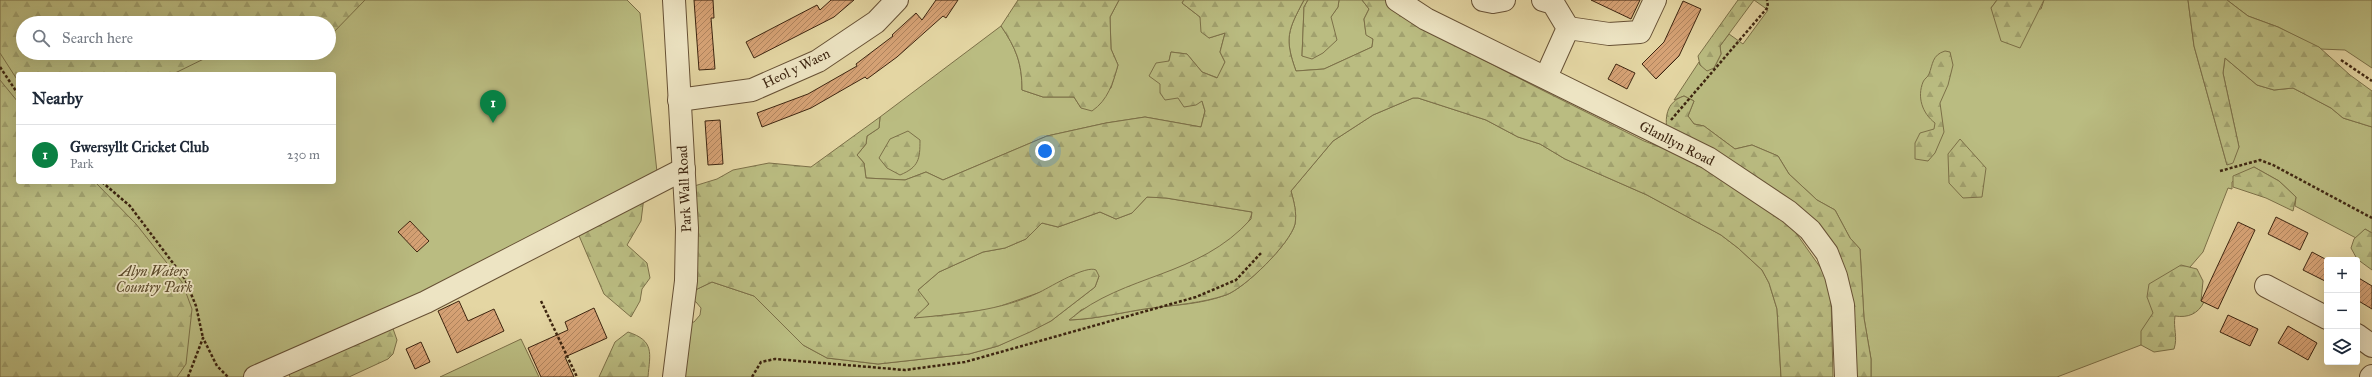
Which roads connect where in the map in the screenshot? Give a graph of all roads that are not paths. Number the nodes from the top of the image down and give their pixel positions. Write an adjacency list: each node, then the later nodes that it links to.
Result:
1 (674, 0): 10 (street, Park Wall Road)
2 (897, 0): 10 (street, Heol y Waen)
3 (1397, 0): 9 (street, Glanllyn Road)
4 (1483, 0): 5 (street)
5 (1504, 0)
6 (1543, 0): 8 (street)
7 (1655, 0): 8 (street)
8 (1568, 28): 9 (street)
9 (1546, 77): 18 (street, Glanllyn Road)
10 (679, 100): 11 (street, Park Wall Road)
11 (684, 169): 16 (street); 17 (street, Park Wall Road)
12 (2266, 286): 13 (street)
13 (2324, 316)
14 (2360, 337): 15 (street)
15 (2372, 346)
16 (255, 377)
17 (674, 377)
18 (1846, 377)

